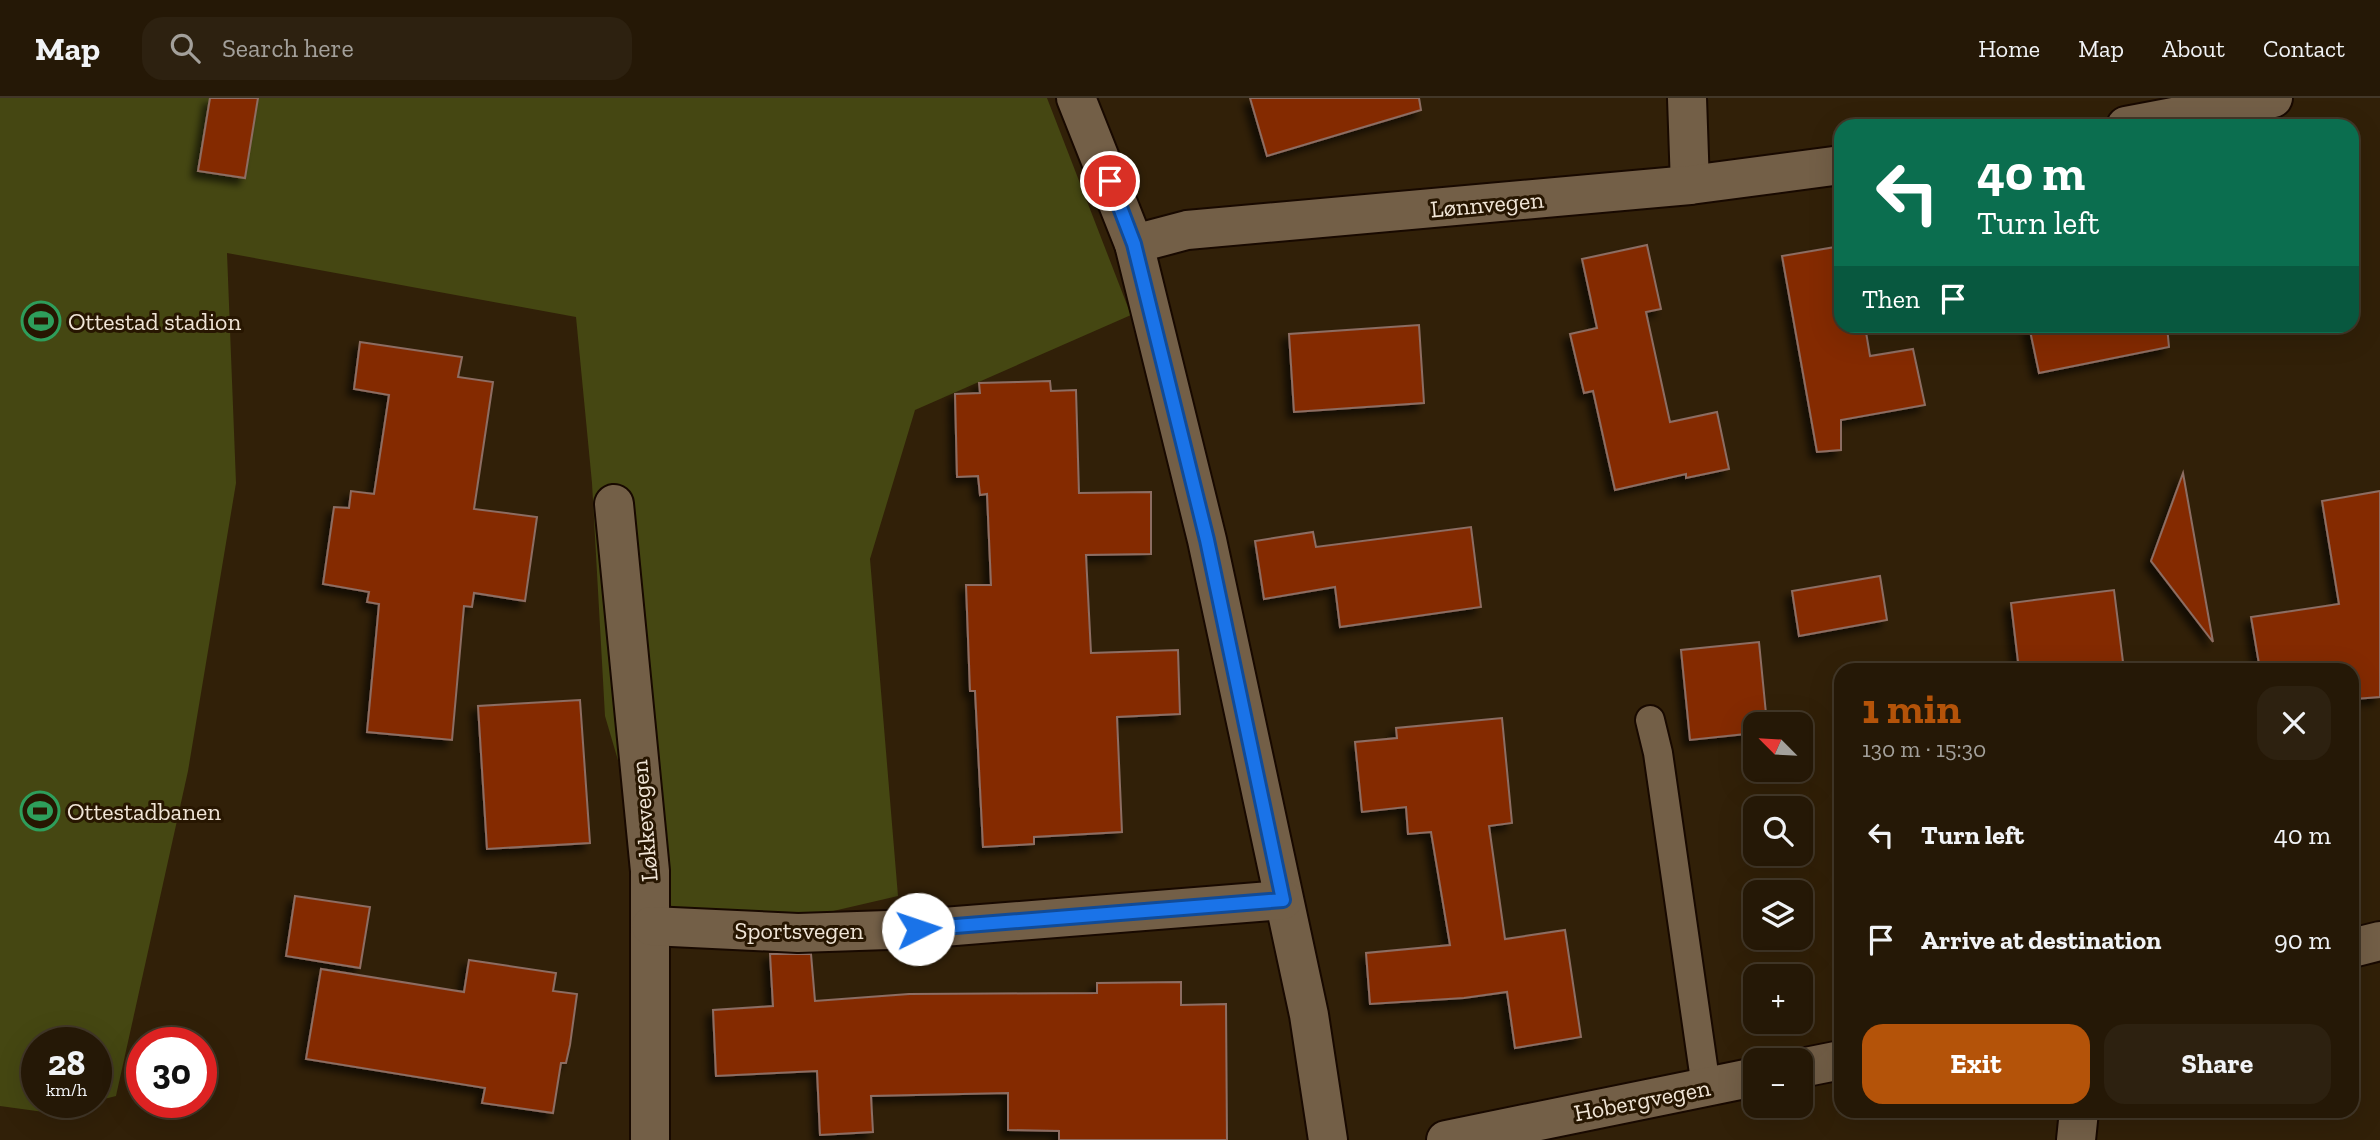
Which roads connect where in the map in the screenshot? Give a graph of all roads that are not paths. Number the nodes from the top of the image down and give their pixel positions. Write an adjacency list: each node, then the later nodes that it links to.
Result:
1 (1076, 98): 7 (street)
2 (1687, 98): 6 (street)
3 (2273, 98): 4 (street)
4 (2163, 119)
5 (1834, 166): 6 (street, Lønnvegen)
6 (1690, 185): 7 (street, Lønnvegen)
7 (1134, 244): 10 (street)
8 (614, 503): 11 (street, Løkkevegen)
9 (1650, 720): 17 (lane)
10 (1283, 900): 11 (street, Sportsvegen); 20 (street)
11 (651, 926): 19 (street, Løkkevegen)
12 (2380, 941): 13 (street)
13 (2359, 946)
14 (1834, 1061): 15 (street)
15 (1813, 1066)
16 (1743, 1079): 17 (street, Hobergvegen)
17 (1706, 1087): 21 (street, Hobergvegen)
18 (2078, 1118): 22 (street)
19 (650, 1140)
20 (1328, 1140)
21 (1446, 1140)
22 (2076, 1140)

